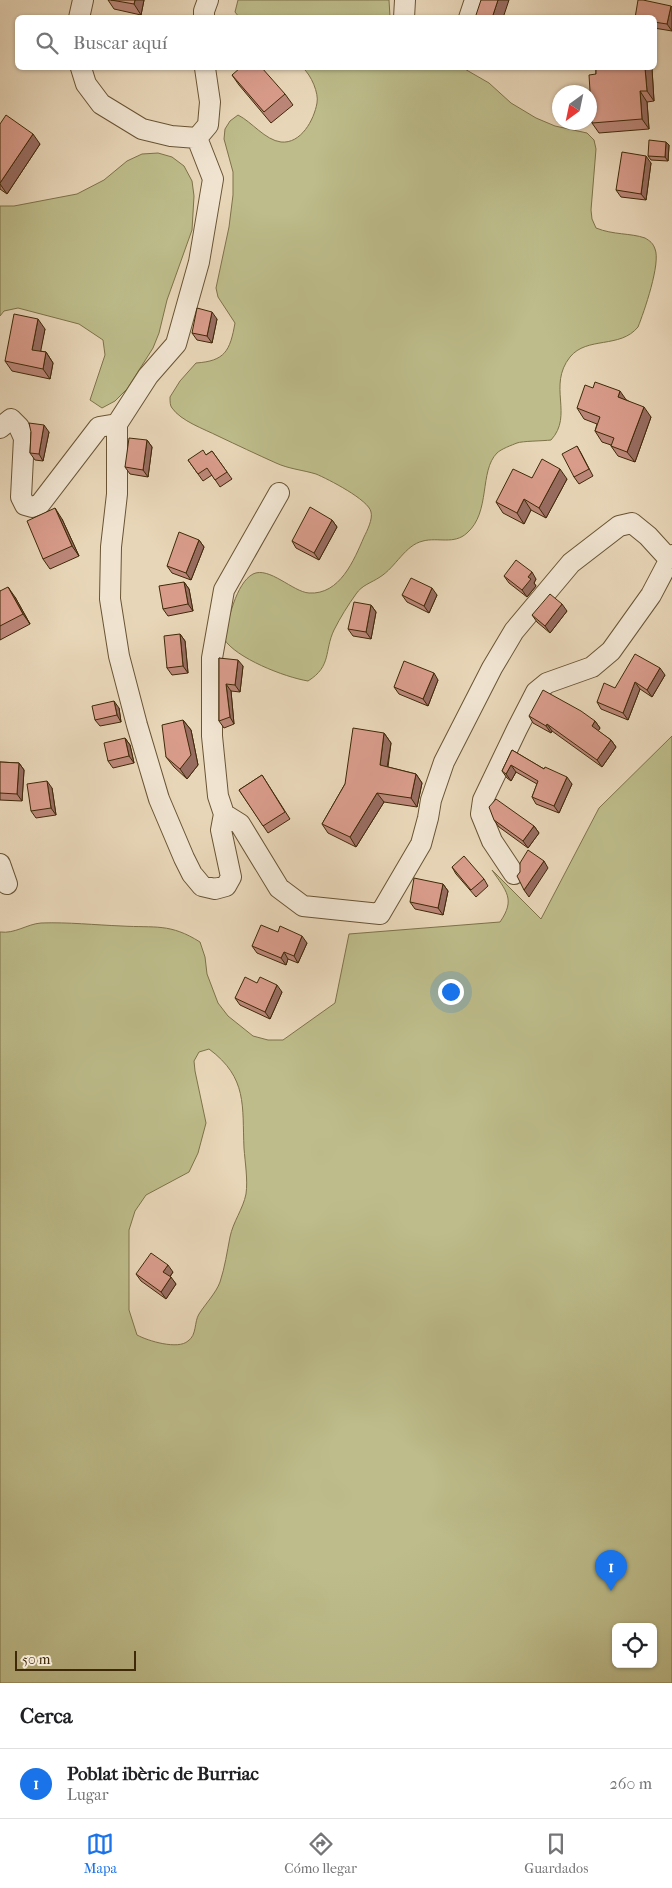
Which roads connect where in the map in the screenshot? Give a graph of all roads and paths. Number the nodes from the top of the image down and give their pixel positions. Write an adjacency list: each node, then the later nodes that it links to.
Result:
1 (83, 0): 5 (street)
2 (208, 0): 6 (street)
3 (406, 0): 7 (street)
4 (475, 0): 8 (street)
5 (80, 15)
6 (204, 15)
7 (404, 15)
8 (470, 15)
9 (82, 70): 11 (street)
10 (205, 70): 11 (street)
11 (197, 138): 12 (street)
12 (117, 424): 13 (street); 16 (street)
13 (0, 428)
14 (279, 492): 16 (street)
15 (671, 557): 16 (street); 18 (street)
16 (224, 814)
17 (0, 864): 19 (street)
18 (514, 874)
19 (7, 884)

